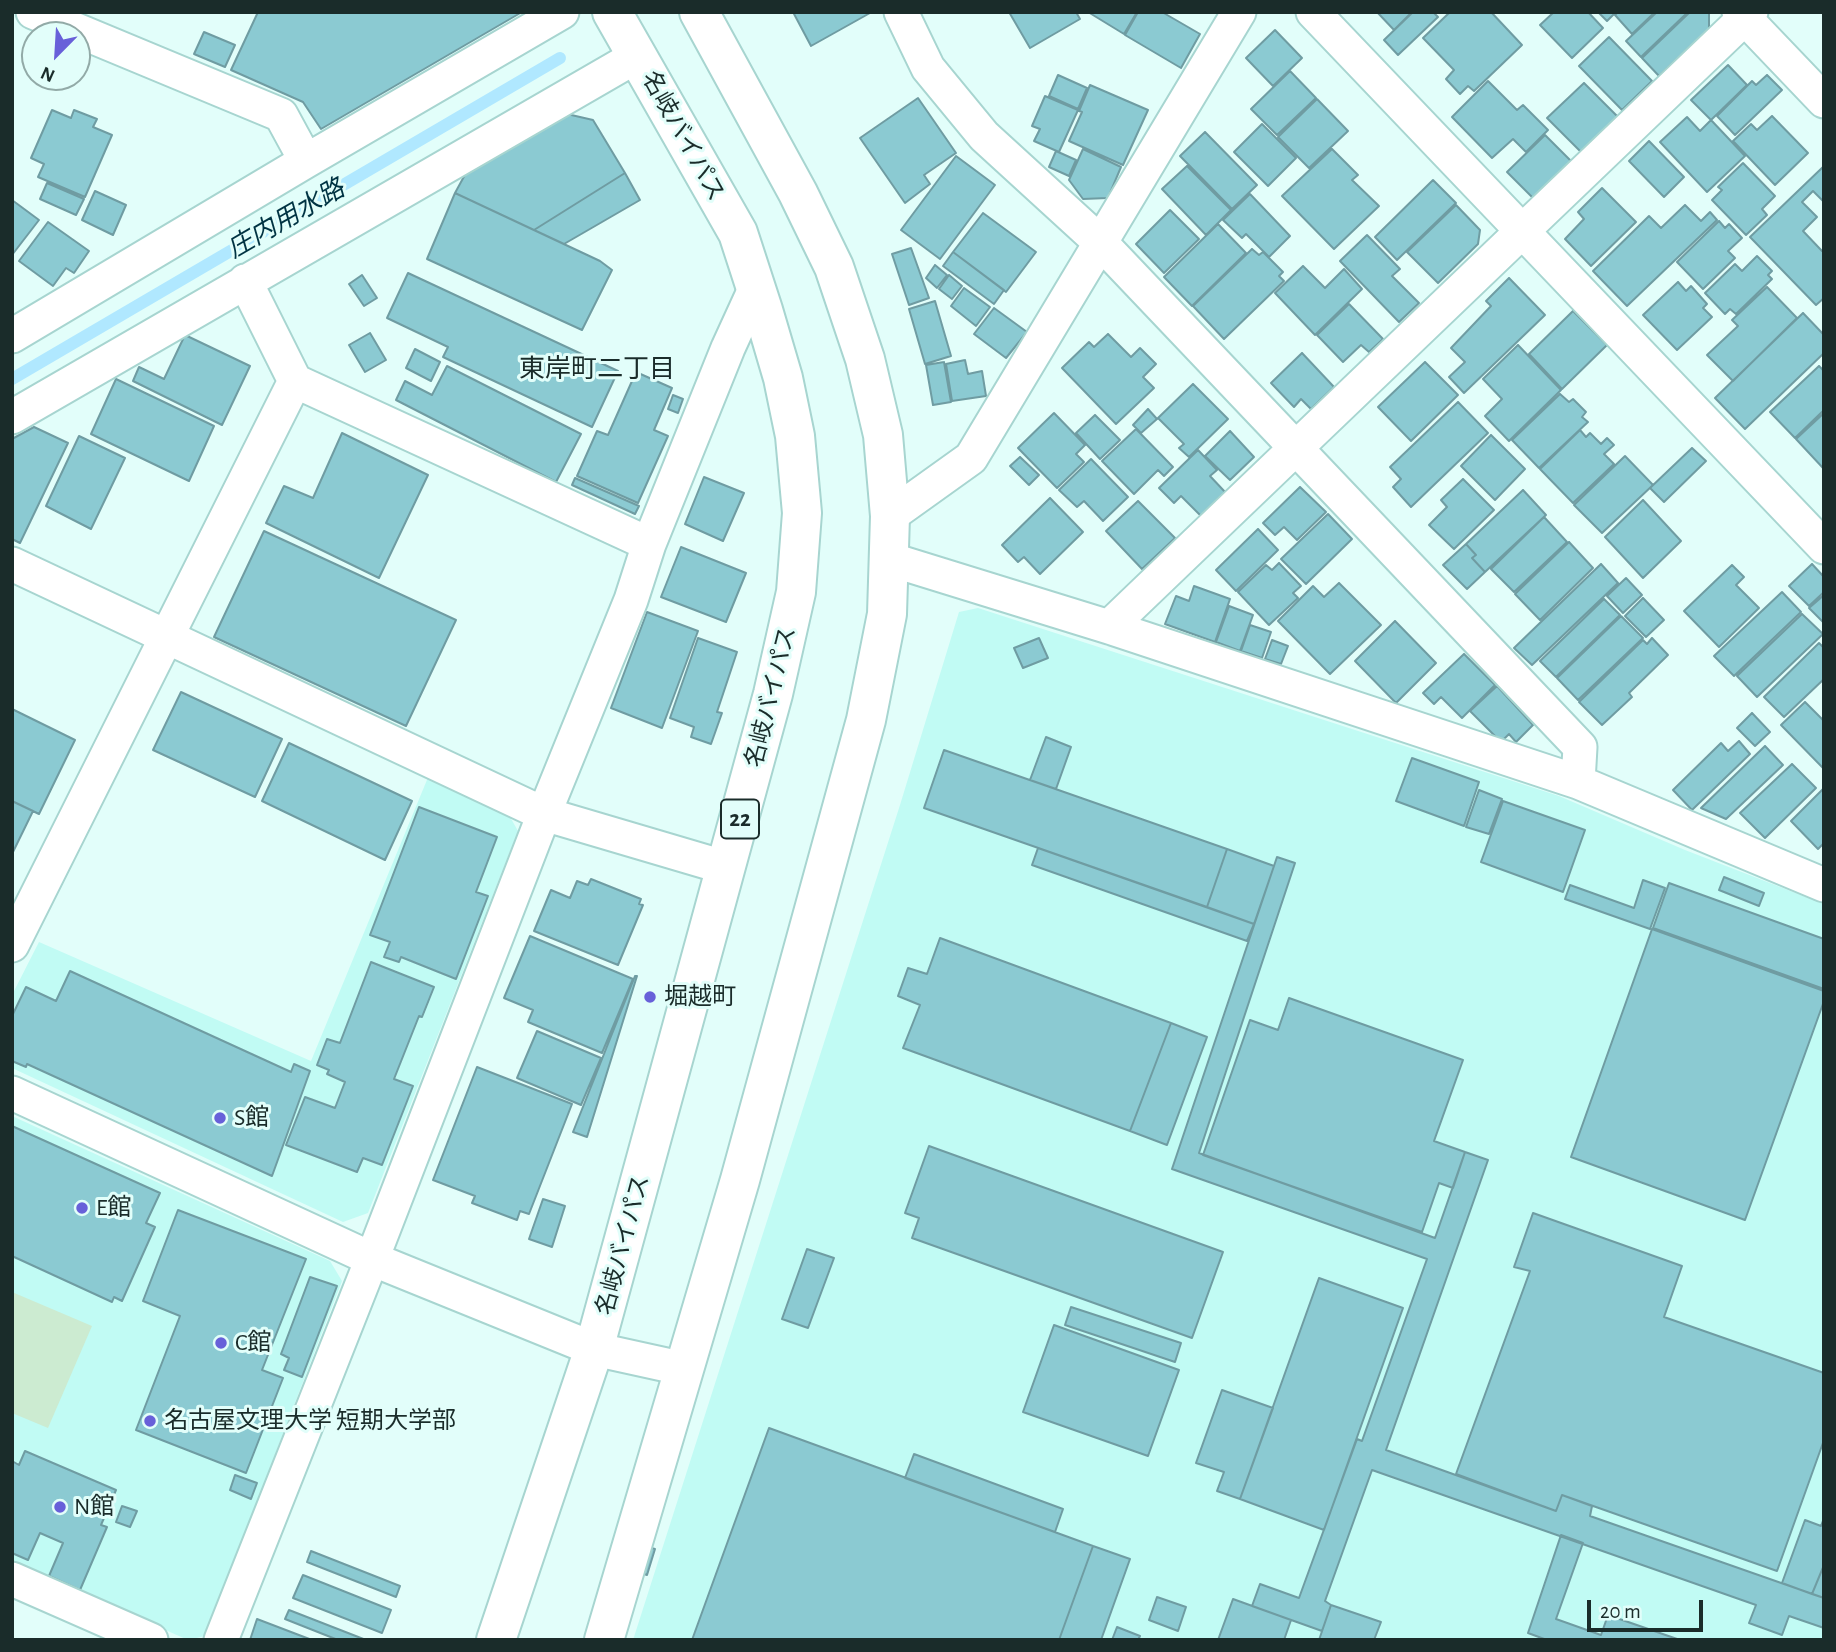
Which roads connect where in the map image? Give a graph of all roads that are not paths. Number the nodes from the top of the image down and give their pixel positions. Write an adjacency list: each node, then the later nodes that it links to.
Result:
1 (33, 12): 11 (street)
2 (562, 12): 11 (street)
3 (612, 12): 9 (highway, 名岐バイパス / 22)
4 (699, 12): 20 (highway)
5 (901, 12): 13 (street)
6 (1239, 12): 13 (street)
7 (1313, 12): 12 (street)
8 (1745, 14): 10 (street); 12 (street)
9 (637, 56): 14 (street); 15 (highway, 名岐バイパス / 22)
10 (1824, 101)
11 (306, 161): 16 (street)
12 (1522, 232): 19 (street); 22 (street)
13 (1101, 243): 19 (street); 20 (street)
14 (245, 281): 17 (street); 18 (street)
15 (755, 289): 21 (street); 29 (highway, 名岐バイパス / 22)
16 (12, 336)
17 (295, 381): 21 (street); 26 (street)
18 (12, 417)
19 (1296, 448): 25 (street); 27 (street)
20 (890, 516): 23 (highway)
21 (649, 544): 28 (street)
22 (1824, 547)
23 (889, 559): 25 (street); 35 (highway)
24 (12, 564): 26 (street)
25 (1109, 628): 27 (street)
26 (168, 637): 28 (street); 31 (street)
27 (1578, 782): 30 (street)
28 (544, 814): 29 (street); 33 (street)
29 (726, 868): 34 (highway, 名岐バイパス / 22)
30 (1822, 882)
31 (12, 944)
32 (12, 1093): 33 (street)
33 (372, 1259): 34 (street); 38 (street)
34 (594, 1349): 35 (street); 39 (highway, 名岐バイパス / 22)
35 (685, 1368): 40 (highway)
36 (12, 1579): 37 (street)
37 (151, 1640)
38 (221, 1640)
39 (496, 1640)
40 (604, 1640)

